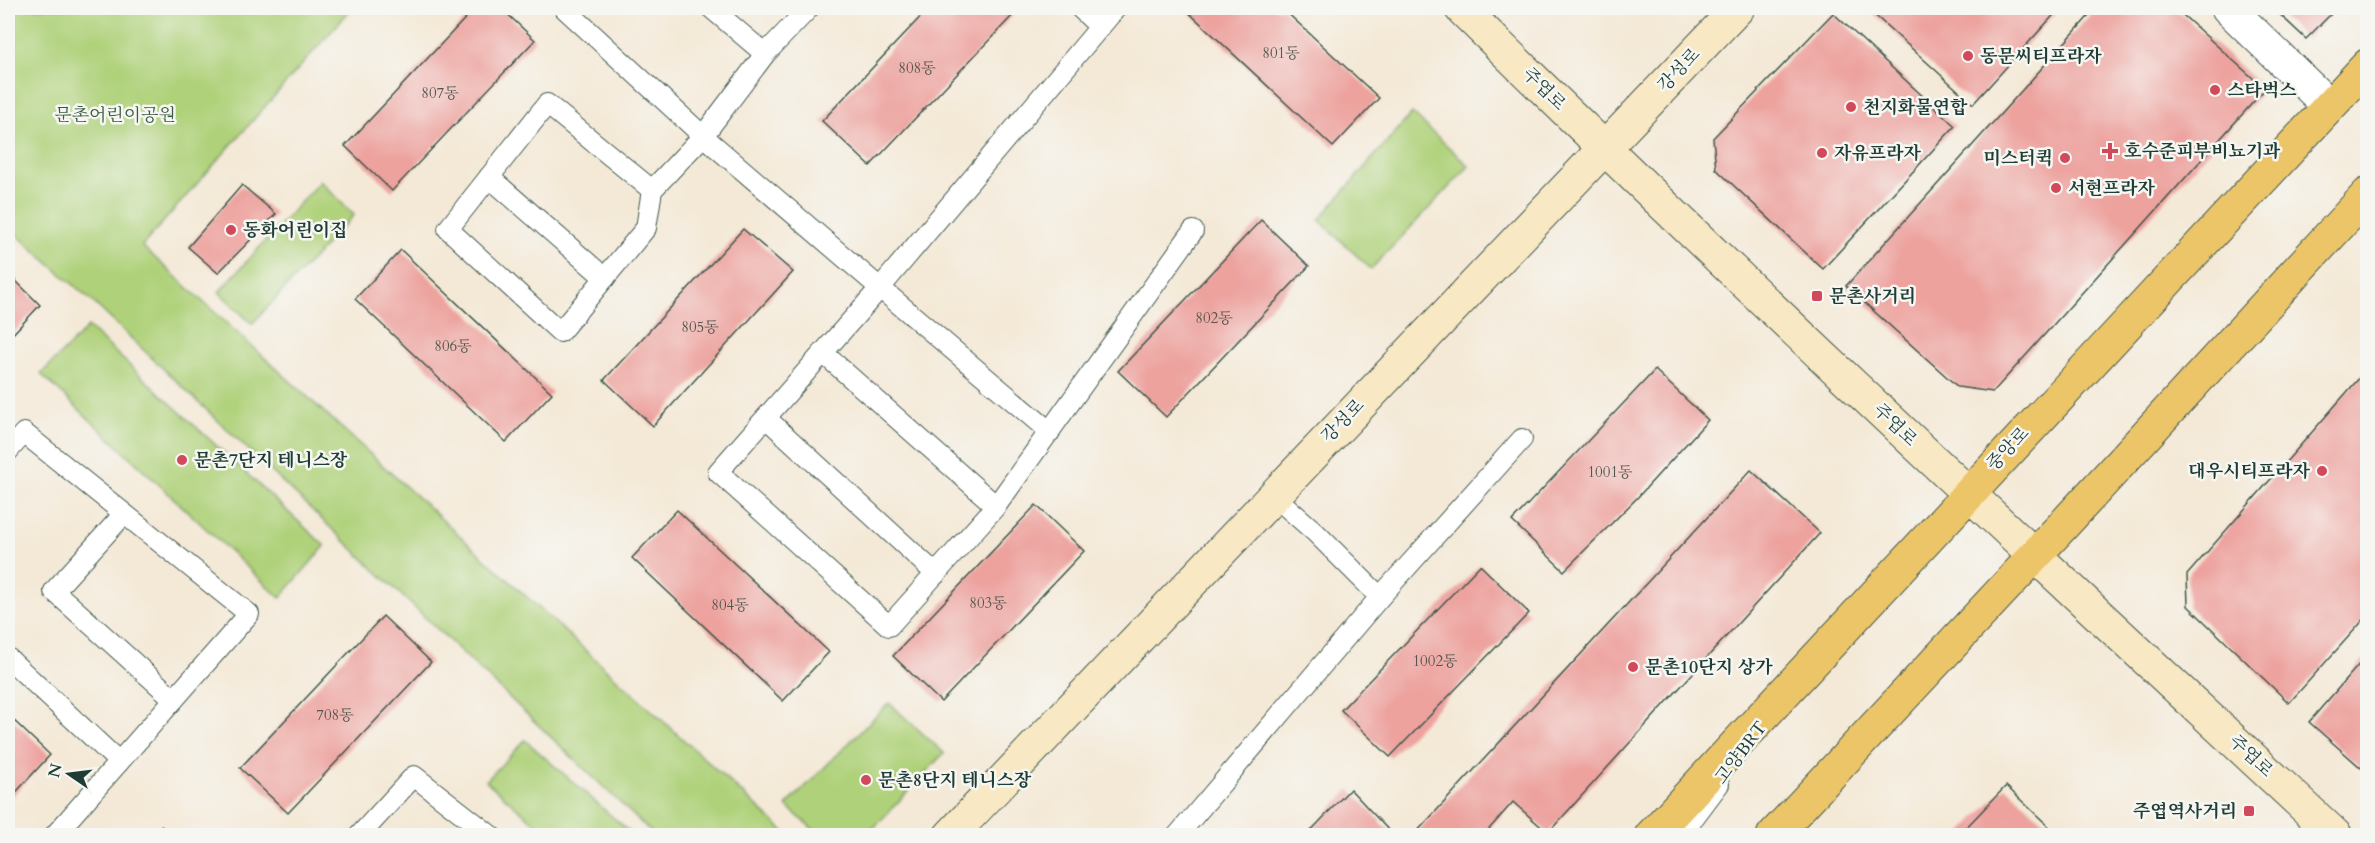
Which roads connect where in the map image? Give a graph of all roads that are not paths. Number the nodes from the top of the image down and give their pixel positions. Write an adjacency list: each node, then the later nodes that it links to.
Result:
1 (564, 8): 13 (lane)
2 (711, 8): 10 (lane)
3 (809, 8): 10 (lane)
4 (1080, 8): 9 (lane)
5 (1116, 8): 9 (lane)
6 (1461, 8): 14 (street, 주엽로)
7 (1737, 8): 14 (street, 강성로)
8 (2228, 8): 12 (street)
9 (1100, 27): 20 (lane)
10 (765, 54): 13 (lane)
11 (2367, 65): 12 (main road, 중앙로)
12 (2330, 106): 26 (main road, 중앙로)
13 (704, 136): 16 (lane); 20 (lane)
14 (1603, 149): 26 (street, 주엽로); 27 (street, 강성로)
15 (489, 177): 16 (lane); 19 (lane); 19 (lane)
16 (652, 190): 19 (lane)
17 (2367, 194): 30 (main road)
18 (1193, 231): 23 (lane)
19 (605, 278)
20 (880, 288): 21 (lane); 23 (lane)
21 (823, 353): 22 (lane); 28 (lane)
22 (766, 418): 31 (lane); 31 (lane)
23 (1050, 432): 28 (lane)
24 (1522, 439): 32 (lane)
25 (8, 451): 29 (lane)
26 (1966, 494): 30 (street, 주엽로); 34 (main road, 중앙로)
27 (1273, 495): 32 (lane); 40 (street, 강성로)
28 (996, 506): 31 (lane)
29 (124, 514): 35 (lane); 35 (lane)
30 (2036, 555): 44 (main road); 45 (street, 주엽로)
31 (936, 574)
32 (1380, 597): 41 (lane)
33 (8, 658): 36 (lane)
34 (1803, 671): 42 (main road, 중앙로); 43 (lane, 고양BRT)
35 (174, 699): 36 (lane)
36 (119, 762): 37 (lane)
37 (54, 836)
38 (359, 836): 39 (lane)
39 (491, 836)
40 (950, 836)
41 (1177, 836)
42 (1651, 836)
43 (1680, 836)
44 (1773, 836)
45 (2336, 836)

